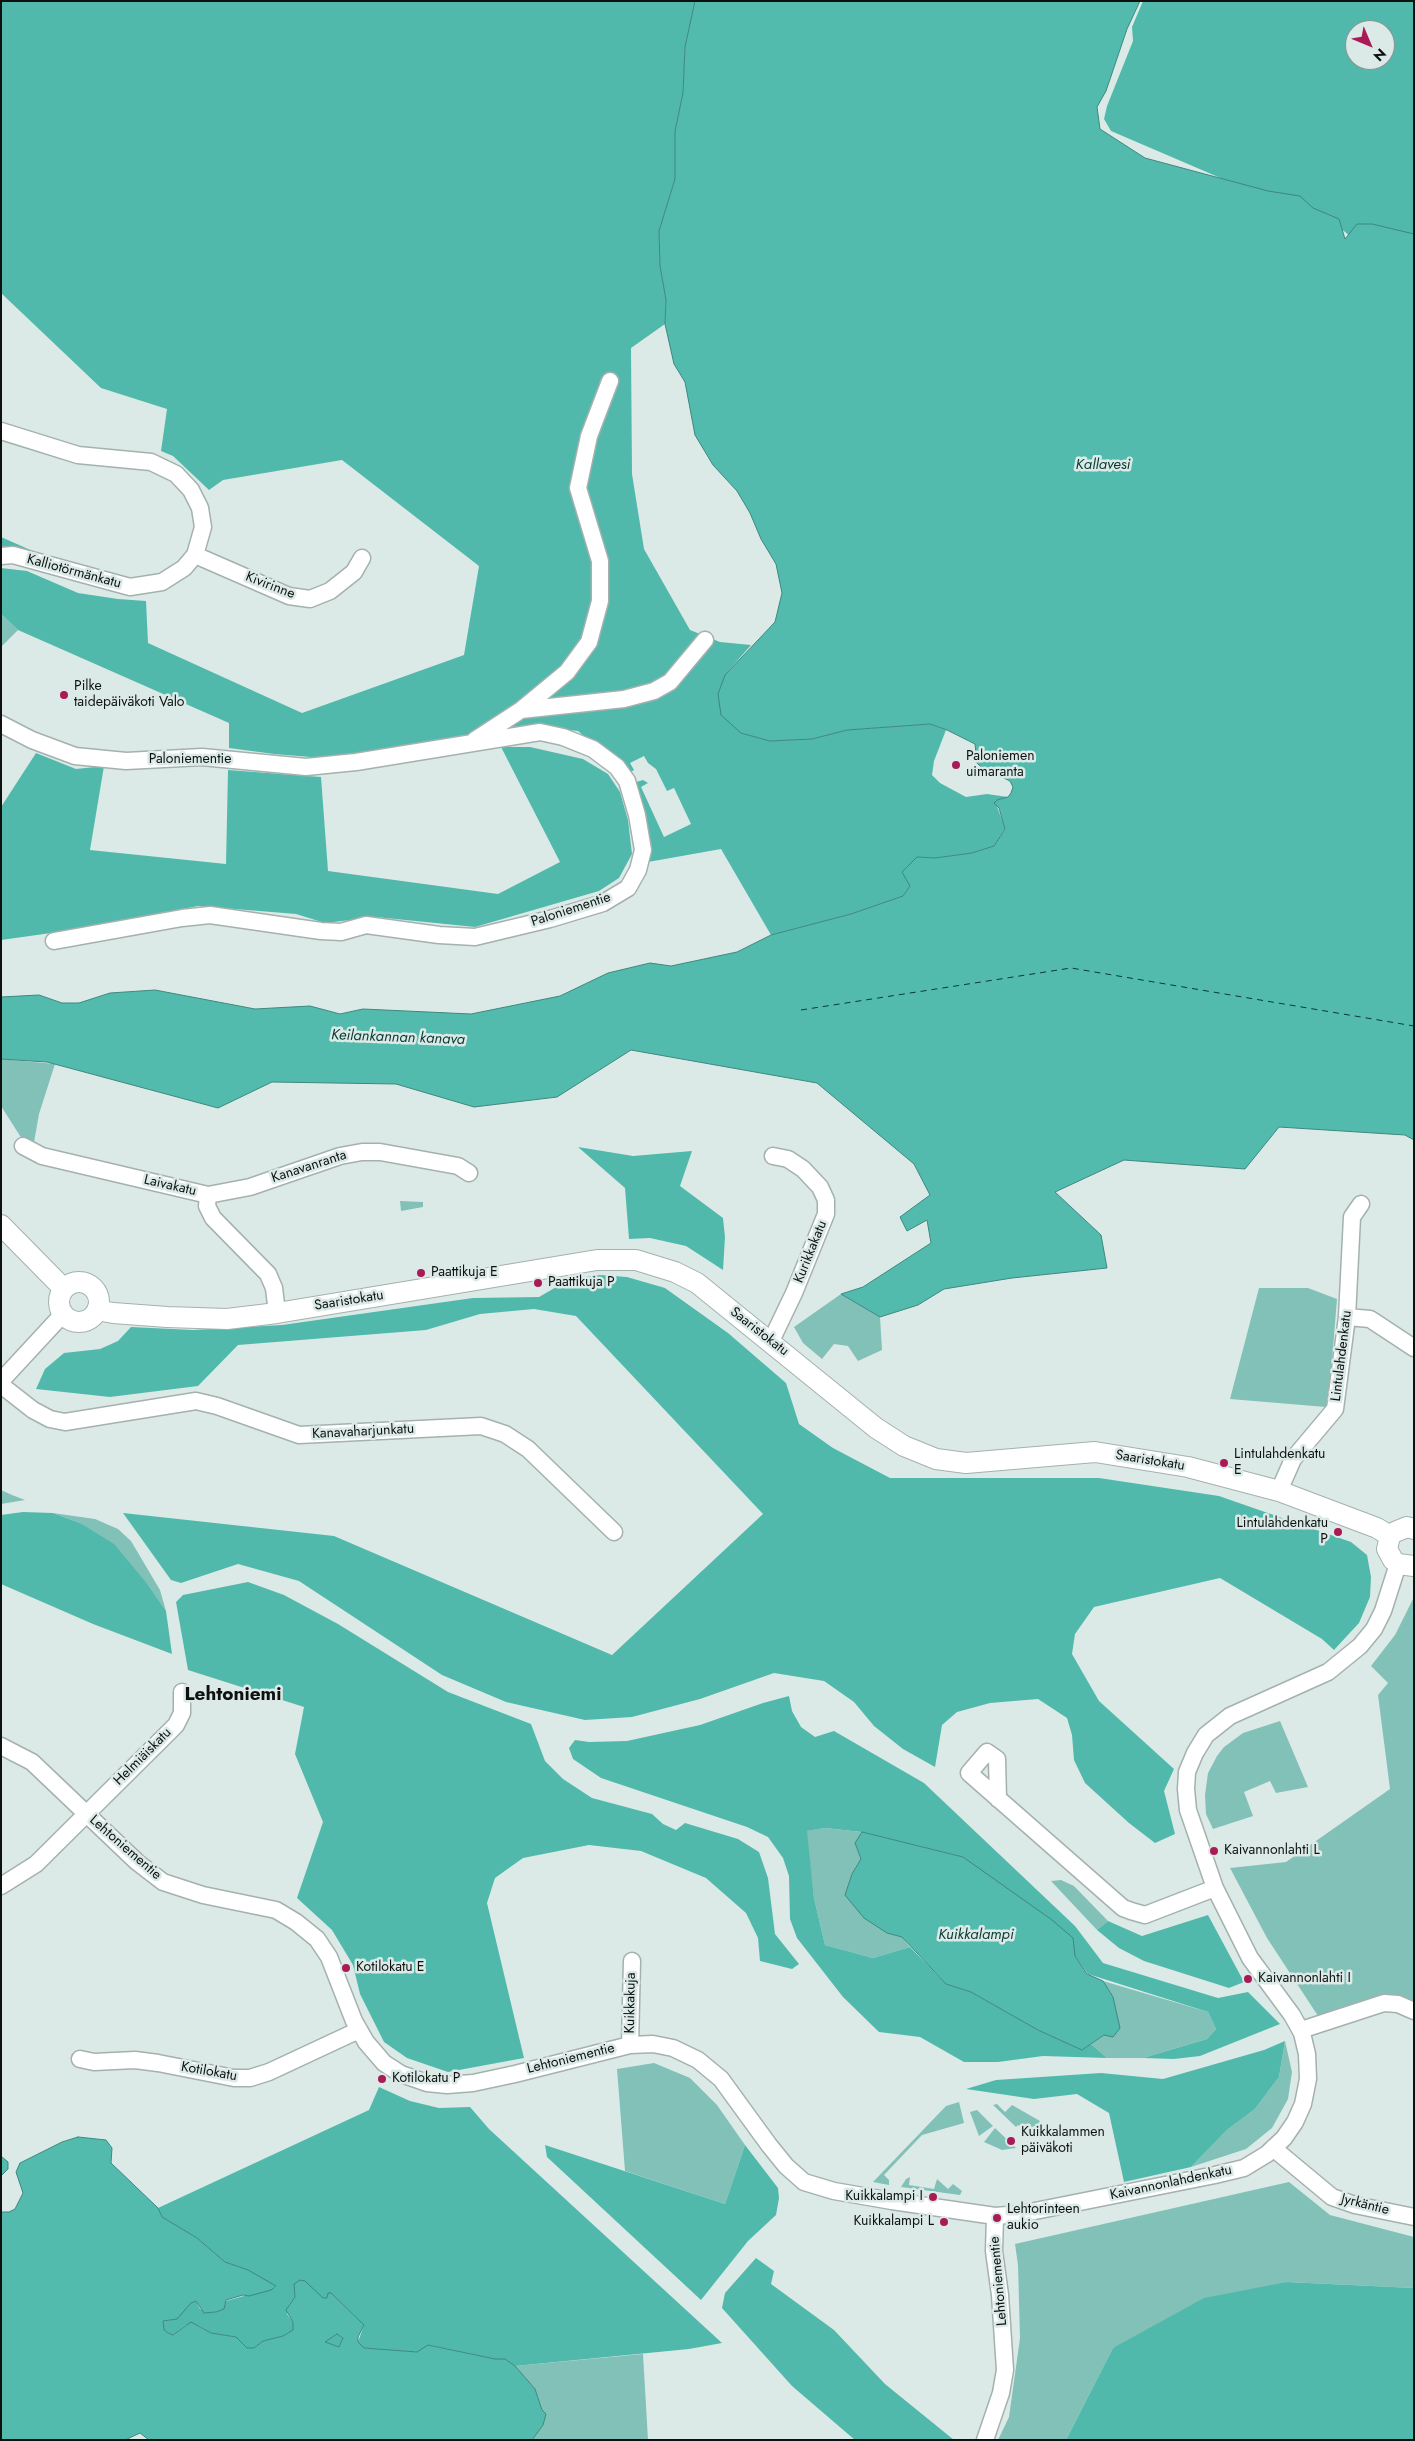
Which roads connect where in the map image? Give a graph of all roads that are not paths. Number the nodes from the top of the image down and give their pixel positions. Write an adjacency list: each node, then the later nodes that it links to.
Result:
1 (610, 381): 7 (street)
2 (1, 431): 3 (street)
3 (196, 555): 4 (street, Kalliotörmänkatu); 5 (street, Kivirinne)
4 (1, 556)
5 (362, 558)
6 (705, 640): 7 (street)
7 (521, 710): 9 (street)
8 (1, 724): 9 (street, Paloniementie)
9 (472, 742): 10 (street, Paloniementie)
10 (54, 941)
11 (24, 1146): 14 (street, Laivakatu)
12 (774, 1156): 22 (street, Kurikkakatu)
13 (469, 1173): 14 (street, Kanavanranta)
14 (208, 1195): 19 (street, Laivakatu)
15 (1361, 1204): 21 (street, Lintulahdenkatu)
16 (1, 1225): 17 (main road)
17 (64, 1289): 18 (main road); 20 (main road)
18 (97, 1310): 19 (main road, Saaristokatu); 20 (main road)
19 (277, 1313): 22 (main road, Saaristokatu)
20 (63, 1314): 24 (street)
21 (1347, 1317): 23 (street); 25 (street, Lintulahdenkatu)
22 (771, 1341): 25 (main road, Saaristokatu)
23 (1414, 1348)
24 (1, 1383): 27 (street, Kanavaharjunkatu)
25 (1279, 1491): 28 (main road, Saaristokatu)
26 (1414, 1529): 28 (main road)
27 (614, 1532)
28 (1390, 1536): 29 (main road)
29 (1406, 1565): 35 (street, Kaivannonlahdenkatu)
30 (182, 1692): 33 (street, Helmiäiskatu)
31 (1, 1746): 33 (street, Lehtoniementie)
32 (998, 1799): 35 (street)
33 (85, 1814): 34 (street, Helmiäiskatu); 38 (street, Lehtoniementie)
34 (1, 1886)
35 (1215, 1888): 39 (street, Kaivannonlahdenkatu)
36 (632, 1961): 40 (street, Kuikkakuja)
37 (1414, 2011): 39 (street)
38 (359, 2030): 40 (street, Lehtoniementie); 41 (street, Kotilokatu)
39 (1300, 2030): 42 (street, Kaivannonlahdenkatu)
40 (630, 2045): 43 (street, Lehtoniementie)
41 (80, 2059)
42 (1273, 2148): 43 (street, Kaivannonlahdenkatu); 44 (street, Jyrkäntie)
43 (995, 2216): 45 (street, Lehtoniementie)
44 (1414, 2217)
45 (985, 2440)

